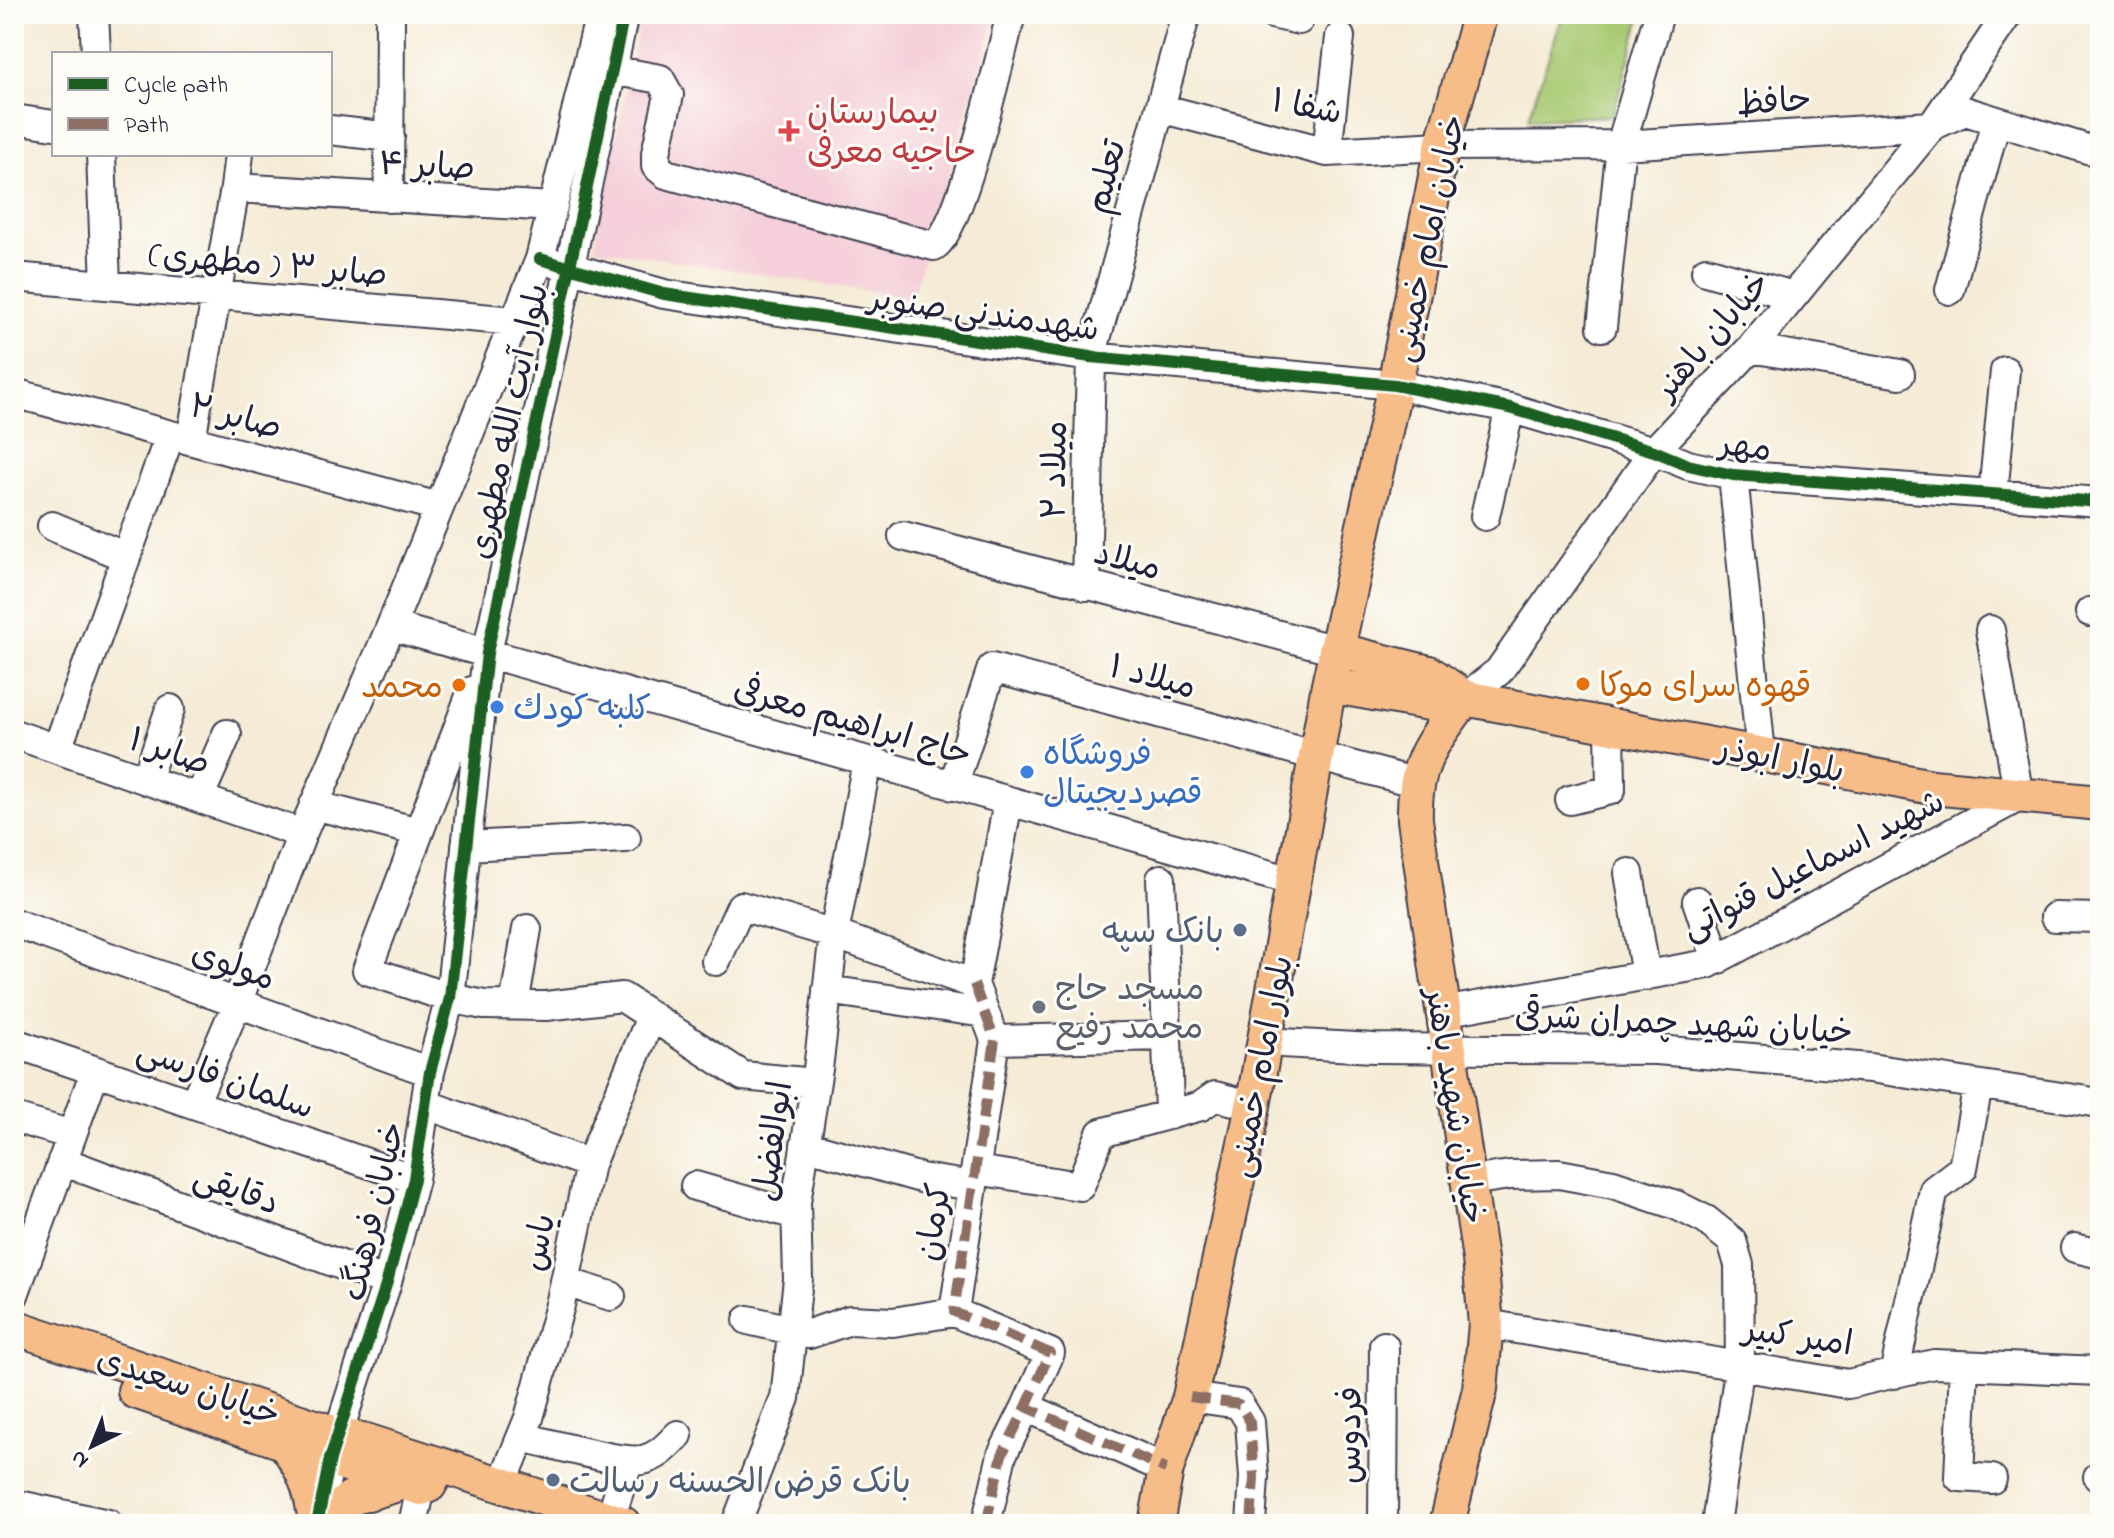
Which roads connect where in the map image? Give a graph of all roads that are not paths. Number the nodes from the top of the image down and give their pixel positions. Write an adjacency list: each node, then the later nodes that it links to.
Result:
1 (94, 14): 13 (street)
2 (390, 14): 21 (street)
3 (600, 14): 30 (street, بلوار آیت الله مطهری)
4 (624, 14): 14 (street, بلوار آیت الله مطهری)
5 (1011, 14): 14 (street)
6 (1186, 14): 15 (street, تعلیم)
7 (1272, 14): 8 (street)
8 (1301, 14)
9 (1480, 14): 23 (main road, خیابان امام خمینی)
10 (1659, 14): 22 (street)
11 (2008, 14): 19 (street, خیابان باهنر)
12 (1340, 37): 24 (street)
13 (96, 52)
14 (611, 70): 32 (street, بلوار آیت الله مطهری)
15 (1160, 108): 24 (street, شفا ۱); 42 (street, تعلیم)
16 (14, 119): 18 (street)
17 (1996, 121): 19 (street, حافظ); 25 (street, حافظ); 36 (street)
18 (52, 125)
19 (1932, 126): 22 (street, حافظ); 38 (street, خیابان باهنر)
20 (332, 130): 21 (street)
21 (390, 137): 29 (street)
22 (1621, 145): 23 (street, حافظ); 40 (street)
23 (1442, 146): 24 (street, شفا ۱); 45 (main road, خیابان امام خمینی)
24 (1327, 152)
25 (2100, 153)
26 (101, 156): 35 (street)
27 (239, 156): 28 (street)
28 (235, 188): 29 (street, صابر ۴); 37 (street)
29 (389, 198): 30 (street, صابر ۴)
30 (553, 207): 31 (street, بلوار آیت الله مطهری)
31 (540, 259): 32 (street, شهدمندنی صنوبر); 39 (street, بلوار آیت الله مطهری)
32 (569, 267): 42 (street, شهدمندنی صنوبر); 62 (street, بلوار آیت الله مطهری)
33 (1706, 271): 38 (street)
34 (14, 277): 35 (street, صابر ۳ ( مطهری))
35 (106, 285): 37 (street, صابر ۳ ( مطهری))
36 (1950, 290)
37 (217, 295): 39 (street, صابر ۳ ( مطهری)); 48 (street)
38 (1793, 296): 41 (street, خیابان باهنر)
39 (515, 321): 53 (street, بلوار آیت الله مطهری)
40 (1602, 327)
41 (1751, 348): 44 (street); 49 (street, خیابان باهنر)
42 (1091, 357): 45 (street, شهدمندنی صنوبر); 58 (street, میلاد ۲)
43 (2005, 371): 51 (street)
44 (1900, 374)
45 (1395, 385): 47 (street, مهر); 61 (main road, خیابان امام خمینی)
46 (14, 393): 48 (street, صابر ۲)
47 (1510, 408): 49 (street, مهر); 54 (street)
48 (180, 437): 53 (street, صابر ۲); 57 (street)
49 (1654, 451): 50 (street, مهر); 64 (street, خیابان باهنر)
50 (1733, 475): 51 (street, مهر); 70 (street)
51 (1993, 494): 52 (street, مهر)
52 (2100, 502)
53 (439, 507): 59 (street, بلوار آیت الله مطهری)
54 (1485, 516)
55 (52, 526): 57 (street)
56 (903, 536): 58 (street, میلاد)
57 (126, 557): 69 (street)
58 (1086, 586): 61 (street, میلاد)
59 (391, 626): 62 (street, حاج ابراهیم معرفی); 81 (street, بلوار آیت الله مطهری)
60 (1990, 630): 76 (street)
61 (1336, 650): 63 (main road, بلوار امام خمینی); 64 (main road)
62 (487, 653): 72 (street, حاج ابراهیم معرفی); 82 (street); 85 (street, خیابان فرهنگ)
63 (1329, 685): 64 (main road); 71 (main road, بلوار امام خمینی)
64 (1465, 698): 66 (main road, بلوار ابوذر); 74 (main road, خیابان شهید باهنر)
65 (170, 709): 73 (street)
66 (1610, 726): 70 (main road, بلوار ابوذر); 78 (street)
67 (14, 734): 69 (street, صابر ۱)
68 (227, 734): 77 (street)
69 (57, 749): 73 (street, صابر ۱)
70 (1761, 754): 76 (main road, بلوار ابوذر)
71 (1317, 757): 74 (street, میلاد ۱); 75 (street, میلاد ۱); 88 (main road, بلوار امام خمینی)
72 (867, 762): 75 (street, حاج ابراهیم معرفی); 94 (street, ابوالفضل)
73 (146, 780): 77 (street, صابر ۱)
74 (1417, 783): 103 (main road, خیابان شهید باهنر)
75 (953, 786): 79 (street, حاج ابراهیم معرفی)
76 (2019, 797): 80 (main road, بلوار ابوذر); 95 (street, شهید اسماعیل قنواتی)
77 (199, 798): 83 (street, صابر ۱)
78 (1570, 800)
79 (1008, 802): 88 (street, حاج ابراهیم معرفی); 98 (street)
80 (2100, 803)
81 (314, 805): 82 (street); 83 (street, بلوار آیت الله مطهری)
82 (419, 832): 100 (street)
83 (302, 834): 101 (street, بلوار آیت الله مطهری)
84 (626, 838): 85 (street)
85 (466, 846): 100 (street, خیابان فرهنگ)
86 (1629, 873): 97 (street)
87 (1161, 879): 106 (street)
88 (1295, 882): 108 (main road, بلوار امام خمینی)
89 (1697, 901): 95 (street)
90 (2055, 917): 91 (street)
91 (2100, 918)
92 (14, 923): 101 (street, مولوی)
93 (527, 929): 102 (street)
94 (834, 934): 96 (street); 98 (street); 99 (street, ابوالفضل)
95 (1717, 960): 97 (street, شهید اسماعیل قنواتی)
96 (716, 961)
97 (1646, 976): 103 (street, شهید اسماعیل قنواتی)
98 (974, 984): 104 (street, کرمان)
99 (827, 990): 104 (street); 113 (street, ابوالفضل)
100 (450, 998): 102 (street); 112 (street, خیابان فرهنگ)
101 (237, 1003): 112 (street, مولوی); 116 (street, بلوار آیت الله مطهری)
102 (514, 1005): 105 (street)
103 (1443, 1012): 110 (main road, خیابان شهید باهنر)
104 (985, 1013): 107 (street, کرمان)
105 (651, 1017): 113 (street); 123 (street, یاس)
106 (1167, 1036): 107 (street); 119 (street)
107 (995, 1040): 124 (street, کرمان)
108 (1263, 1042): 110 (street, خیابان شهید چمران شرقی); 118 (main road, بلوار امام خمینی)
109 (14, 1043): 111 (street, سلمان فارسی)
110 (1449, 1048): 114 (street, خیابان شهید چمران شرقی); 126 (main road, خیابان شهید باهنر)
111 (95, 1071): 116 (street, سلمان فارسی); 122 (street)
112 (430, 1072): 117 (street, خیابان فرهنگ)
113 (815, 1083): 121 (street, ابوالفضل)
114 (1978, 1085): 115 (street, خیابان شهید چمران شرقی); 143 (street)
115 (2100, 1103)
116 (194, 1104): 125 (street, سلمان فارسی)
117 (425, 1104): 123 (street); 125 (street, خیابان فرهنگ)
118 (1253, 1106): 119 (street); 144 (main road, بلوار امام خمینی)
119 (1169, 1115): 124 (street)
120 (14, 1118): 122 (street, دقایقی)
121 (805, 1145): 124 (street); 128 (street, ابوالفضل)
122 (67, 1148): 129 (street, دقایقی); 131 (street)
123 (590, 1164): 130 (street, یاس)
124 (975, 1178): 133 (street, کرمان)
125 (414, 1179): 129 (street, خیابان فرهنگ)
126 (1469, 1181): 135 (main road, خیابان شهید باهنر); 140 (street)
127 (695, 1186): 128 (street)
128 (796, 1215): 137 (street, ابوالفضل)
129 (387, 1282): 149 (street, خیابان فرهنگ)
130 (565, 1282): 132 (street); 147 (street, یاس)
131 (14, 1295)
132 (611, 1296)
133 (954, 1312): 137 (street); 145 (street, کرمان)
134 (748, 1320): 137 (street)
135 (1486, 1324): 140 (street, امیر کبیر); 166 (main road, خیابان شهید باهنر)
136 (14, 1327): 149 (main road, خیابان سعیدی)
137 (792, 1332): 161 (street, ابوالفضل)
138 (1384, 1346): 165 (street, فردوس)
139 (14, 1348): 148 (main road, خیابان سعیدی)
140 (1740, 1364): 143 (street, امیر کبیر); 167 (street)
141 (1964, 1366): 142 (street, امیر کبیر); 143 (street, امیر کبیر); 152 (street)
142 (2100, 1371)
143 (1894, 1374)
144 (1190, 1397): 151 (main road, بلوار امام خمینی); 164 (street)
145 (1026, 1407): 151 (street); 162 (street)
146 (678, 1435): 150 (street)
147 (522, 1437): 150 (street); 154 (street, یاس)
148 (286, 1445): 149 (main road, خیابان سعیدی); 158 (main road)
149 (347, 1450): 153 (main road); 158 (street, خیابان فرهنگ)
150 (628, 1462): 156 (street)
151 (1165, 1473): 163 (main road, بلوار امام خمینی)
152 (1992, 1479)
153 (421, 1480): 154 (main road); 158 (main road); 159 (street); 160 (main road)
154 (502, 1484): 156 (main road)
155 (14, 1504): 157 (street)
156 (617, 1522)
157 (108, 1524)
158 (318, 1524)
159 (413, 1524)
160 (555, 1524)
161 (736, 1524)
162 (986, 1524)
163 (1156, 1524)
164 (1251, 1524)
165 (1383, 1524)
166 (1447, 1524)
167 (1716, 1524)

